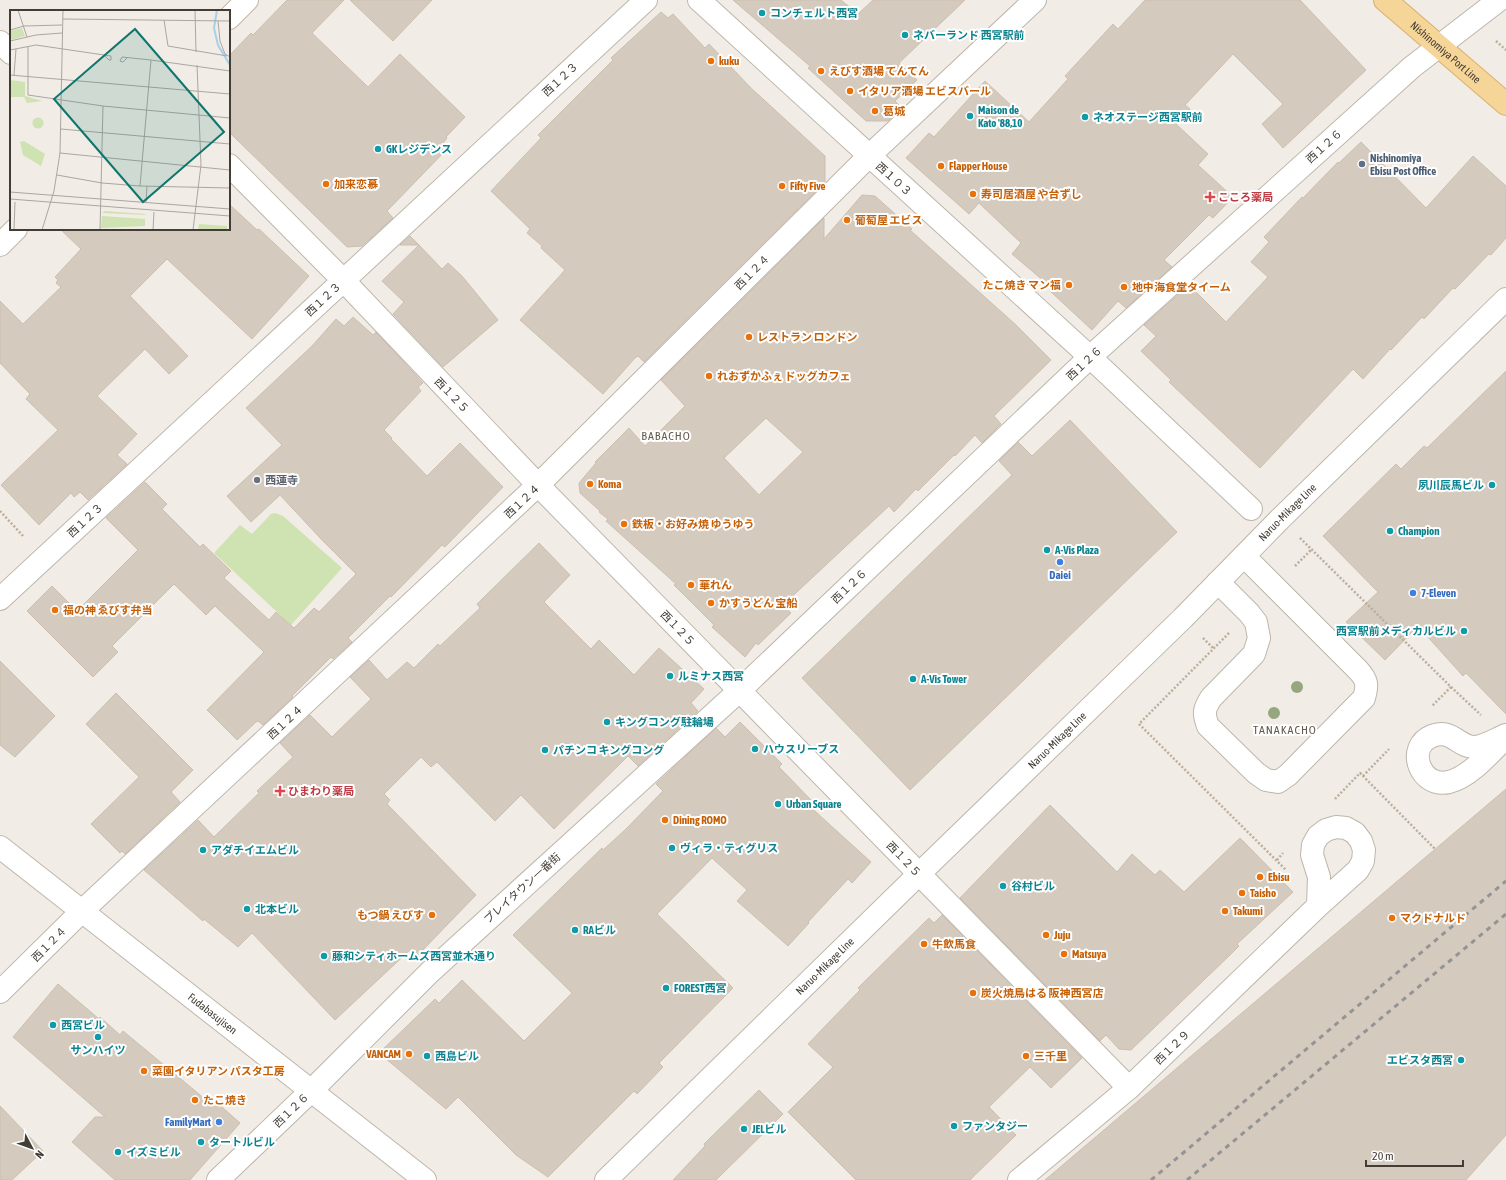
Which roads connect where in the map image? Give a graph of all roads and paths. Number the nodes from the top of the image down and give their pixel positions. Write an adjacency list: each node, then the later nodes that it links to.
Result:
1 (247, 0): 7 (street)
2 (646, 0): 18 (street, 西１２３)
3 (699, 0): 14 (street, 西１０３)
4 (1035, 0): 14 (street, 西１２４)
5 (1385, 0): 10 (main road, Nishinomiya Port Line)
6 (1499, 0): 10 (street, 西１２６)
7 (230, 17)
8 (1496, 41): 11 (path)
9 (0, 42): 12 (street)
10 (1438, 46): 13 (main road, Nishinomiya Port Line); 20 (street, 西１２６)
11 (1506, 50)
12 (10, 52)
13 (1506, 104)
14 (869, 156): 20 (street, 西１０３); 21 (street, 西１２４)
15 (230, 166): 18 (street, 西１２５)
16 (15, 230): 17 (street)
17 (0, 244)
18 (343, 280): 21 (street, 西１２５); 27 (street, 西１２３)
19 (1506, 299): 26 (street, Naruo-Mikage Line)
20 (1090, 357): 22 (street, 西１０３); 34 (street, 西１２６)
21 (538, 485): 34 (street, 西１２５); 42 (street, 西１２４)
22 (1251, 509)
23 (0, 511): 27 (path)
24 (1296, 534): 25 (path)
25 (1312, 549): 28 (path); 33 (path)
26 (1244, 556): 29 (street, Naruo-Mikage Line); 29 (street)
27 (44, 558): 30 (street, 西１２３)
28 (1293, 568)
29 (1218, 582): 40 (street, Naruo-Mikage Line)
30 (0, 599)
31 (1200, 635): 32 (path)
32 (1214, 649)
33 (1451, 686): 35 (path); 36 (path)
34 (739, 691): 40 (street, 西１２５); 45 (street, プレイタウン一番街)
35 (1429, 709)
36 (1486, 719)
37 (1391, 748): 39 (path)
38 (0, 847): 42 (street, Fudabasujisen)
39 (1435, 849)
40 (918, 874): 44 (street, 西１２５); 48 (street, Naruo-Mikage Line)
41 (1318, 906): 44 (street, 西１２９)
42 (82, 911): 43 (street, 西１２４); 45 (street, Fudabasujisen)
43 (0, 992)
44 (1129, 1088): 49 (street, 西１２９)
45 (311, 1091): 46 (street, 西１２６); 47 (street, Fudabasujisen)
46 (218, 1180)
47 (425, 1180)
48 (606, 1180)
49 (1019, 1180)

